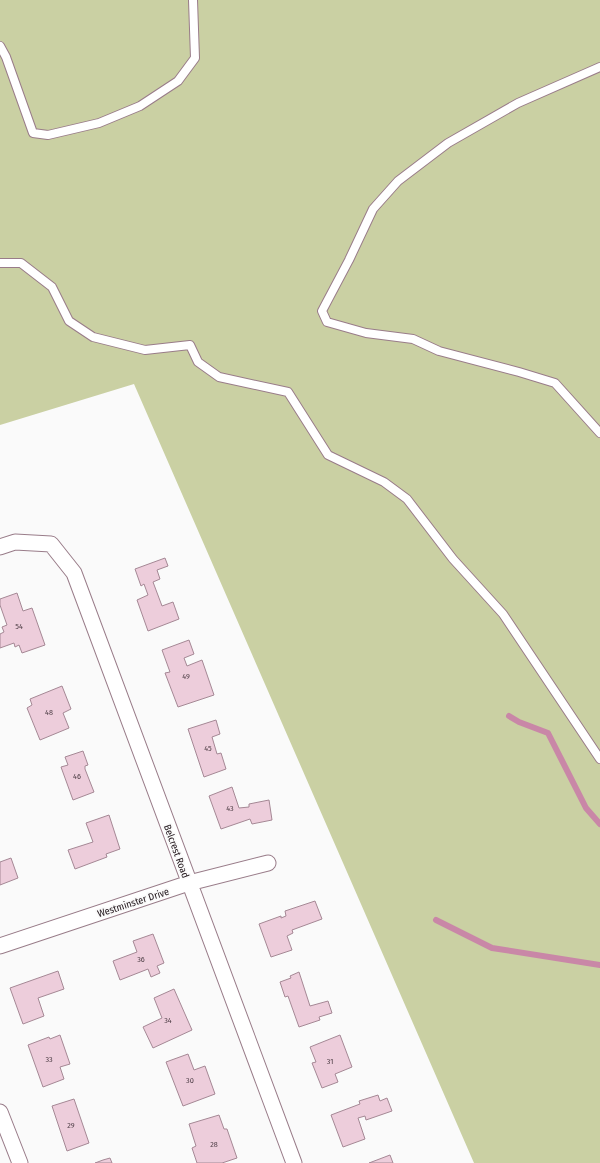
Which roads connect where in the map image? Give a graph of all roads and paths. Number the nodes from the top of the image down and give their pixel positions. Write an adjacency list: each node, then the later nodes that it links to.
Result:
1 (193, 0): 2 (lane)
2 (0, 46)
3 (600, 67): 5 (lane)
4 (0, 263): 7 (lane)
5 (600, 433)
6 (0, 547): 9 (street, Belcrest Road)
7 (600, 759)
8 (268, 863): 9 (street, Westminster Drive)
9 (189, 883): 10 (street, Westminster Drive); 13 (street, Belcrest Road)
10 (0, 946)
11 (0, 1112): 12 (street)
12 (20, 1163)
13 (294, 1163)

